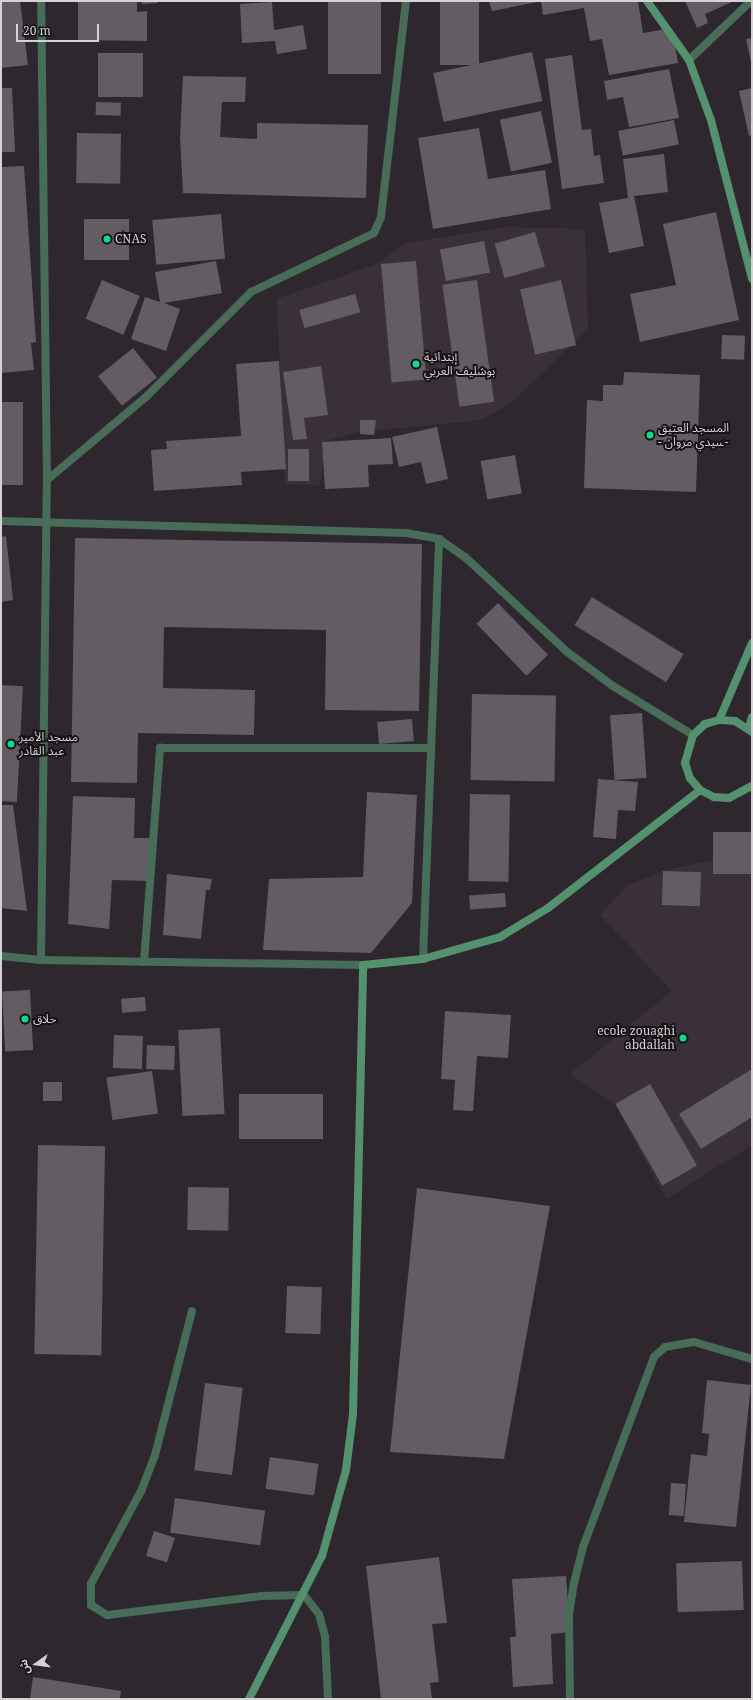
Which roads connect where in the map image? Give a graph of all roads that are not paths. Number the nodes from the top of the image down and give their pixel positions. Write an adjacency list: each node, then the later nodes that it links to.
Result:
1 (41, 1): 7 (street)
2 (406, 1): 7 (street)
3 (647, 1): 5 (street)
4 (751, 1): 5 (street)
5 (689, 60): 6 (street)
6 (752, 279)
7 (47, 480): 9 (street)
8 (1, 521): 9 (street)
9 (45, 521): 10 (street); 21 (street)
10 (439, 539): 15 (street); 16 (street)
11 (752, 643): 13 (street)
12 (752, 717): 14 (street)
13 (720, 720): 14 (street); 15 (street)
14 (750, 730)
15 (693, 734): 18 (street)
16 (431, 748): 20 (street); 22 (street)
17 (752, 786): 18 (street)
18 (700, 790): 20 (street)
19 (1, 956): 21 (street)
20 (423, 959): 23 (street)
21 (41, 960): 22 (street)
22 (144, 962): 23 (street)
23 (363, 965): 26 (street)
24 (192, 1311): 26 (street)
25 (752, 1359): 29 (street)
26 (304, 1595): 27 (street); 28 (street)
27 (249, 1699)
28 (328, 1699)
29 (570, 1699)

